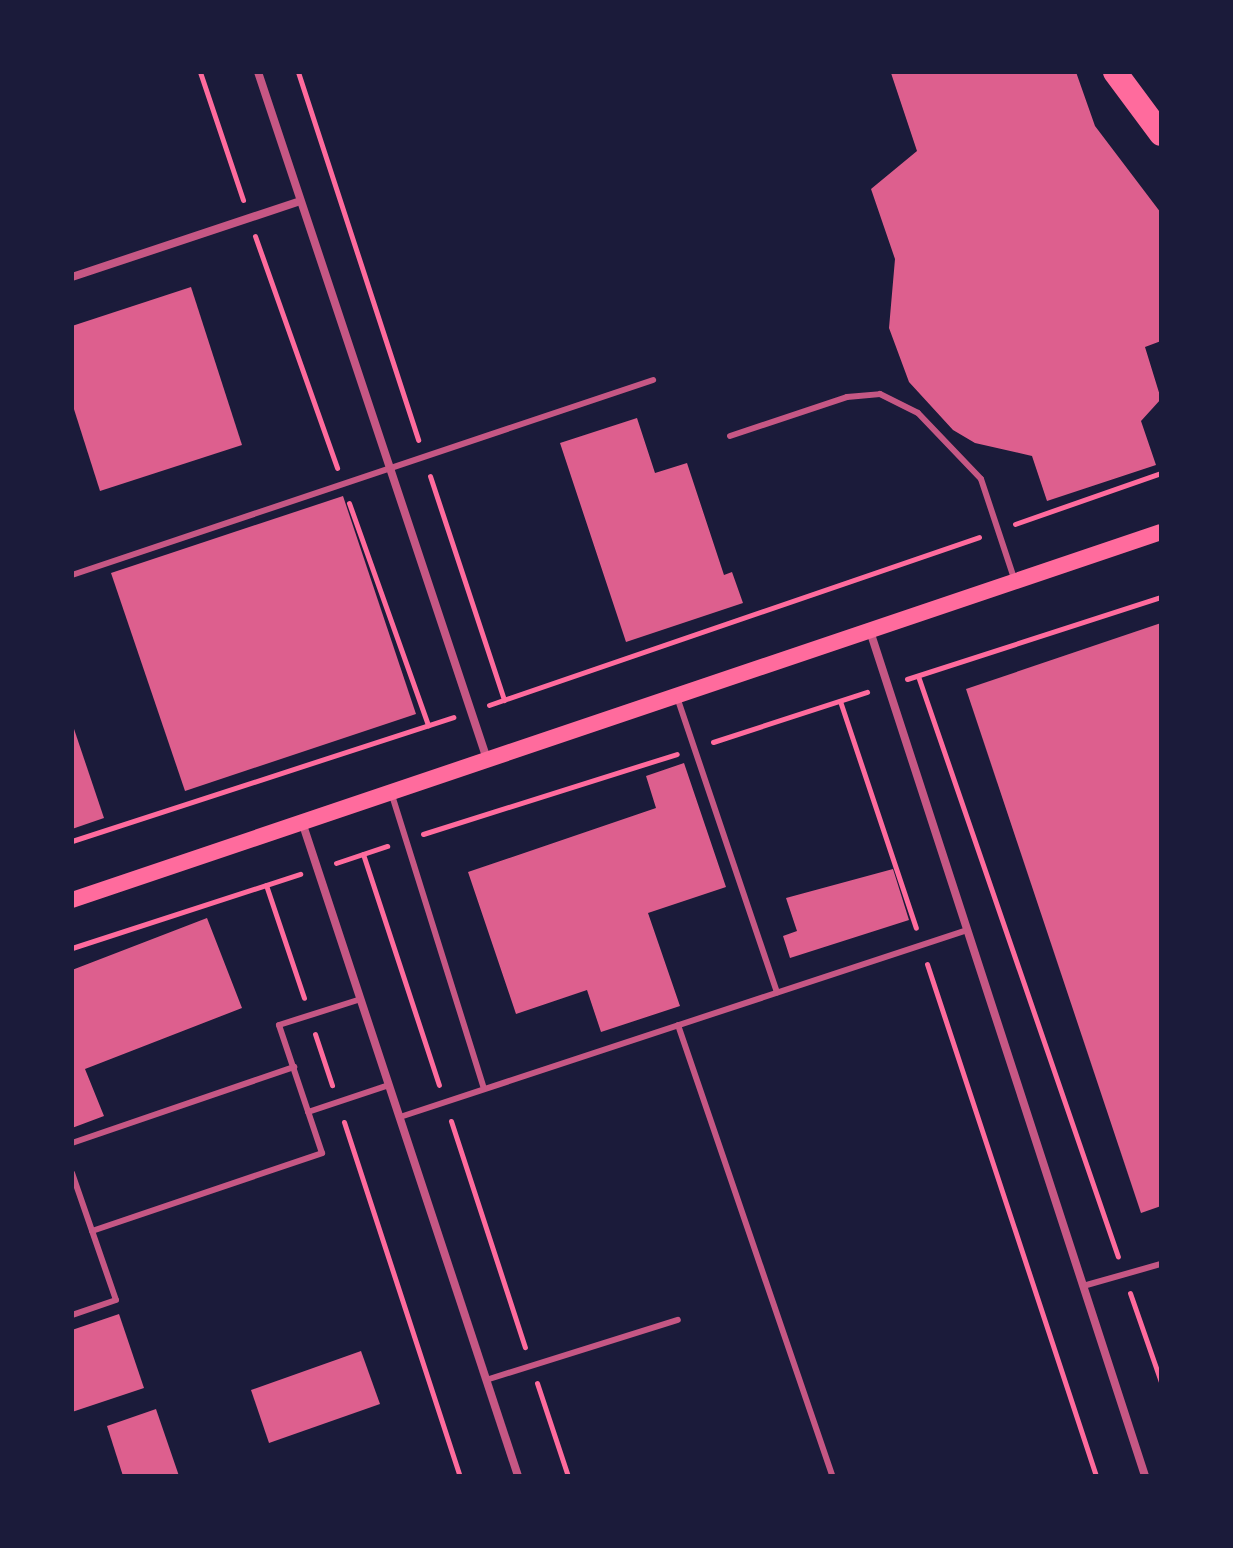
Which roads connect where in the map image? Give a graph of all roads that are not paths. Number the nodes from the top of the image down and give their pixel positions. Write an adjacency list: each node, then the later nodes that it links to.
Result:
1 (258, 72): 4 (street)
2 (1115, 72): 3 (highway)
3 (1161, 134)
4 (300, 201): 5 (street); 8 (street)
5 (72, 277)
6 (653, 380): 8 (lane)
7 (730, 436): 11 (lane)
8 (389, 469): 10 (lane); 14 (street)
9 (1161, 532): 11 (main road)
10 (72, 575)
11 (1015, 581): 12 (main road)
12 (869, 631): 13 (main road); 18 (street)
13 (676, 695): 14 (main road); 19 (lane)
14 (487, 759): 15 (main road)
15 (391, 792): 16 (main road); 24 (lane)
16 (302, 822): 17 (main road); 20 (street)
17 (72, 900)
18 (967, 930): 19 (lane); 31 (street)
19 (777, 993): 21 (lane)
20 (361, 999): 22 (lane); 23 (street)
21 (678, 1025): 24 (lane); 36 (lane)
22 (294, 1067): 25 (lane); 27 (lane)
23 (389, 1085): 25 (lane); 26 (street)
24 (484, 1089): 26 (lane)
25 (308, 1112): 29 (lane)
26 (400, 1117): 34 (street)
27 (72, 1143)
28 (72, 1173): 29 (lane)
29 (92, 1231): 32 (lane)
30 (1161, 1264): 31 (lane)
31 (1083, 1286): 37 (street)
32 (72, 1315)
33 (678, 1320): 34 (lane)
34 (486, 1380): 35 (street)
35 (518, 1476)
36 (832, 1476)
37 (1145, 1476)

